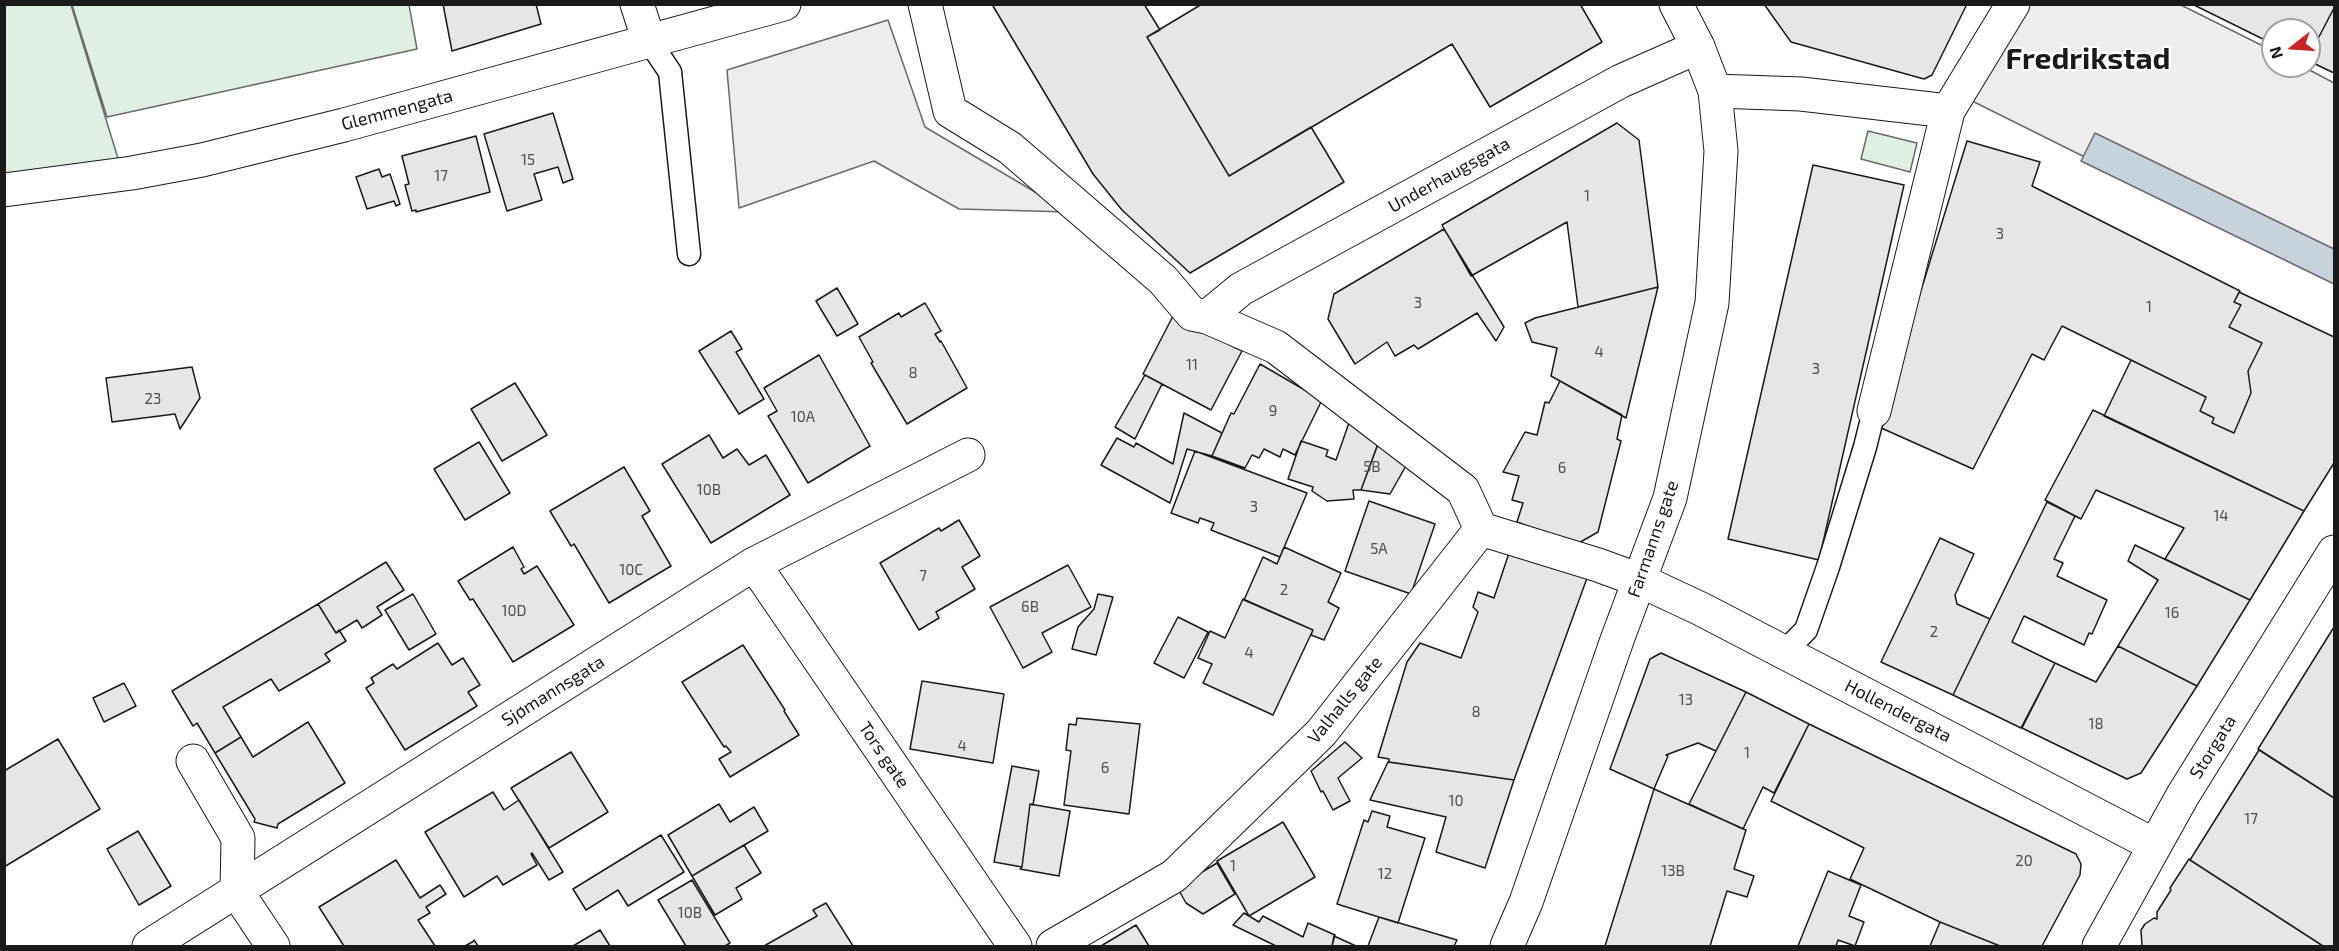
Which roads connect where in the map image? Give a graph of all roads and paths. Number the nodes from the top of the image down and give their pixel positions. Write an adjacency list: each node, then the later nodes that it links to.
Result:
1 (637, 4): 6 (street)
2 (784, 4): 6 (street, Glemmengata)
3 (925, 4): 12 (street)
4 (1676, 4): 7 (street, Farmanns gate)
5 (2013, 4): 9 (street)
6 (649, 41): 10 (street, Glemmengata); 11 (lane)
7 (1698, 47): 8 (street, Farmanns gate); 12 (street, Underhaugsgata)
8 (1715, 91): 9 (street); 18 (street, Farmanns gate)
9 (1948, 111): 13 (street)
10 (4, 190)
11 (689, 254)
12 (1207, 317): 15 (street)
13 (1874, 411): 19 (lane)
14 (968, 454): 17 (street, Sjømannsgata)
15 (1481, 529): 18 (street); 27 (street, Valhalls gate)
16 (2334, 552): 21 (street, Storgata)
17 (754, 564): 22 (street, Sjømannsgata); 26 (street, Tors gate)
18 (1639, 580): 19 (street, Hollendergata); 23 (street, Farmanns gate)
19 (1784, 652): 21 (street, Hollendergata)
20 (193, 761): 22 (street)
21 (2154, 845): 30 (street, Storgata)
22 (237, 892): 24 (street, Sjømannsgata); 25 (street)
23 (1526, 902): 28 (street, Farmanns gate); 29 (street, Farmanns gate)
24 (149, 946)
25 (273, 946)
26 (1015, 946)
27 (1053, 946)
28 (1507, 946)
29 (1522, 946)
30 (2098, 946)

